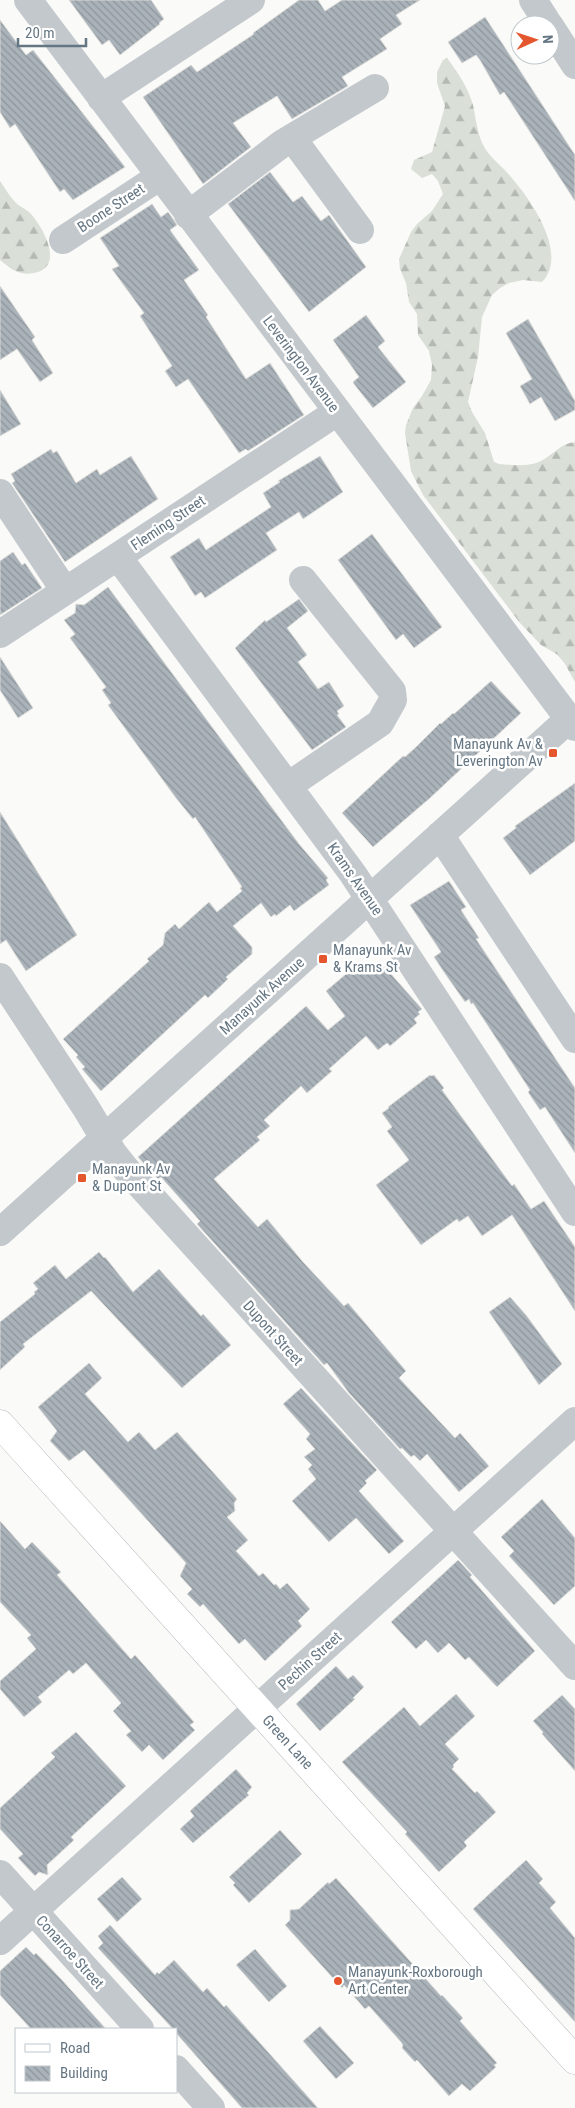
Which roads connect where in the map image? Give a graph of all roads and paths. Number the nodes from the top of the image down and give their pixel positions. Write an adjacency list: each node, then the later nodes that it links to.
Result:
1 (28, 0): 8 (street, Leverington Avenue)
2 (251, 0): 8 (street)
3 (533, 0): 4 (street)
4 (543, 15)
5 (560, 42): 6 (street)
6 (575, 65)
7 (375, 88): 9 (street)
8 (101, 98): 10 (street, Leverington Avenue)
9 (293, 138): 11 (street); 12 (street)
10 (160, 177): 11 (street, Leverington Avenue); 13 (street, Boone Street)
11 (188, 215): 14 (street, Leverington Avenue)
12 (360, 230)
13 (64, 240)
14 (337, 412): 16 (street, Fleming Street); 20 (street, Leverington Avenue)
15 (0, 494): 18 (street)
16 (118, 557): 18 (street, Fleming Street); 21 (street, Krams Avenue)
17 (304, 580): 21 (street)
18 (65, 591): 19 (street, Fleming Street)
19 (0, 634)
20 (572, 723): 22 (street, Manayunk Avenue)
21 (288, 786): 23 (street, Krams Avenue)
22 (440, 835): 23 (street, Manayunk Avenue); 25 (street)
23 (369, 899): 26 (street, Manayunk Avenue); 27 (street, Krams Avenue)
24 (0, 978): 26 (street, Dupont Street)
25 (575, 1039)
26 (104, 1139): 28 (street, Manayunk Avenue); 31 (street, Dupont Street)
27 (575, 1212)
28 (0, 1232)
29 (575, 1421): 31 (street, Pechin Street)
30 (0, 1424): 33 (main road, Green Lane)
31 (453, 1531): 32 (street, Dupont Street); 33 (street, Pechin Street)
32 (575, 1666)
33 (257, 1709): 35 (street, Pechin Street); 38 (main road, Green Lane)
34 (0, 1874): 35 (street, Conarroe Street)
35 (33, 1911): 36 (street, Pechin Street); 37 (street, Conarroe Street)
36 (0, 1942)
37 (139, 2028)
38 (575, 2060)
39 (178, 2071): 40 (street)
40 (211, 2108)

